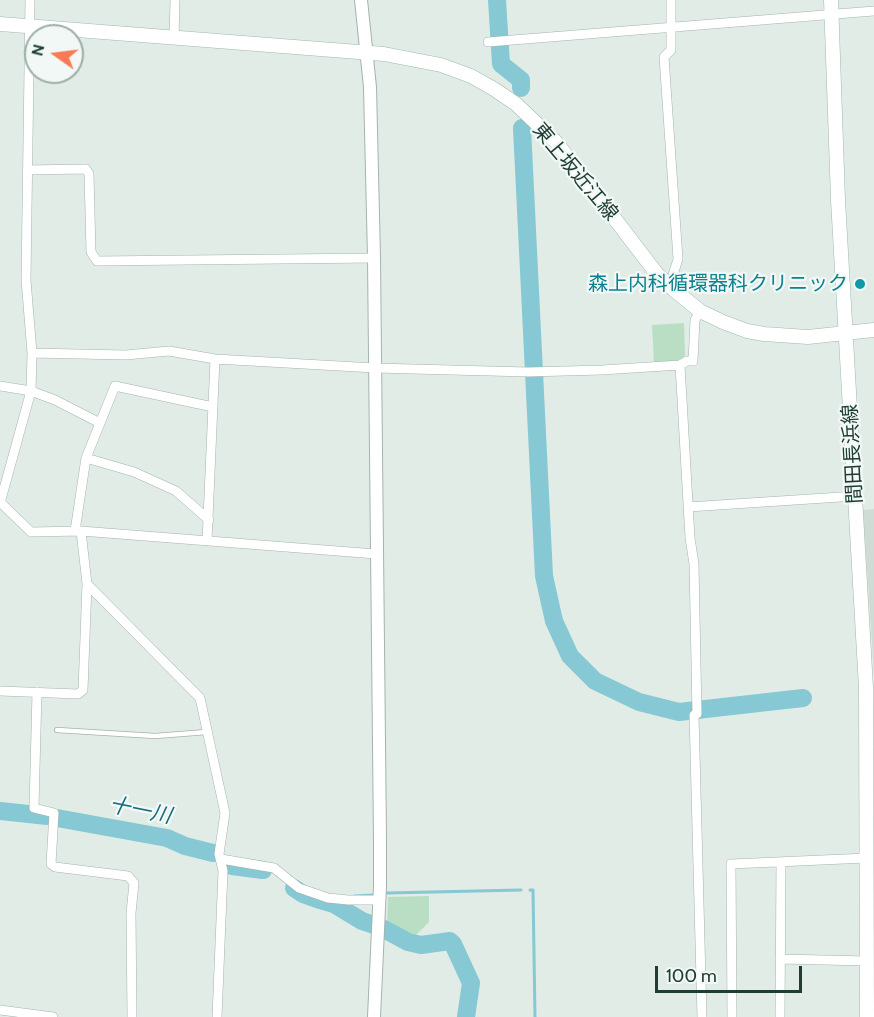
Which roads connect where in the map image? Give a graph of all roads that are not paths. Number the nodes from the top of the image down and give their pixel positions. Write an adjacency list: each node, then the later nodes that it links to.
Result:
1 (30, 0): 8 (street)
2 (175, 0): 12 (street)
3 (361, 0): 14 (street)
4 (671, 0): 10 (street)
5 (831, 7): 6 (street); 10 (street); 21 (main road, 間田長浜線)
6 (874, 11)
7 (0, 24): 9 (main road, 東上坂近江線)
8 (30, 24)
9 (24, 26)
10 (671, 27): 13 (street); 18 (street)
11 (84, 30): 12 (main road, 東上坂近江線)
12 (174, 38): 14 (main road, 東上坂近江線)
13 (489, 41)
14 (367, 53): 17 (street); 18 (main road, 東上坂近江線)
15 (29, 84): 16 (street)
16 (27, 170): 17 (street); 22 (street)
17 (374, 258): 25 (street)
18 (668, 285): 19 (main road, 東上坂近江線)
19 (700, 311): 21 (main road, 東上坂近江線); 24 (street)
20 (874, 330): 21 (main road, 東上坂近江線)
21 (845, 333): 31 (main road, 間田長浜線)
22 (32, 353): 23 (street); 27 (street)
23 (215, 359): 25 (street); 28 (street)
24 (680, 366): 25 (street); 33 (street)
25 (375, 368): 37 (street)
26 (0, 386): 27 (street)
27 (31, 391): 29 (street); 32 (street)
28 (213, 407): 29 (street); 34 (street)
29 (100, 423): 30 (street)
30 (86, 458): 34 (street); 35 (street)
31 (856, 496): 33 (street); 43 (main road, 間田長浜線)
32 (0, 503): 35 (street)
33 (688, 507): 54 (street)
34 (209, 520): 36 (street)
35 (78, 531): 36 (street); 38 (street)
36 (207, 541): 37 (street)
37 (376, 554): 46 (street)
38 (87, 584): 40 (street); 42 (street)
39 (0, 691): 40 (street)
40 (37, 692): 51 (street)
41 (57, 730): 42 (lane)
42 (208, 732): 44 (street)
43 (867, 858): 45 (street); 48 (main road, 間田長浜線)
44 (221, 860): 46 (street); 52 (street)
45 (781, 862): 47 (street); 55 (street)
46 (379, 900): 53 (street)
47 (780, 959): 48 (street); 56 (street)
48 (867, 961): 57 (main road, 間田長浜線)
49 (0, 1010): 50 (street)
50 (53, 1017)
51 (132, 1017)
52 (217, 1017)
53 (374, 1017)
54 (702, 1017)
55 (732, 1017)
56 (780, 1017)
57 (867, 1017)

